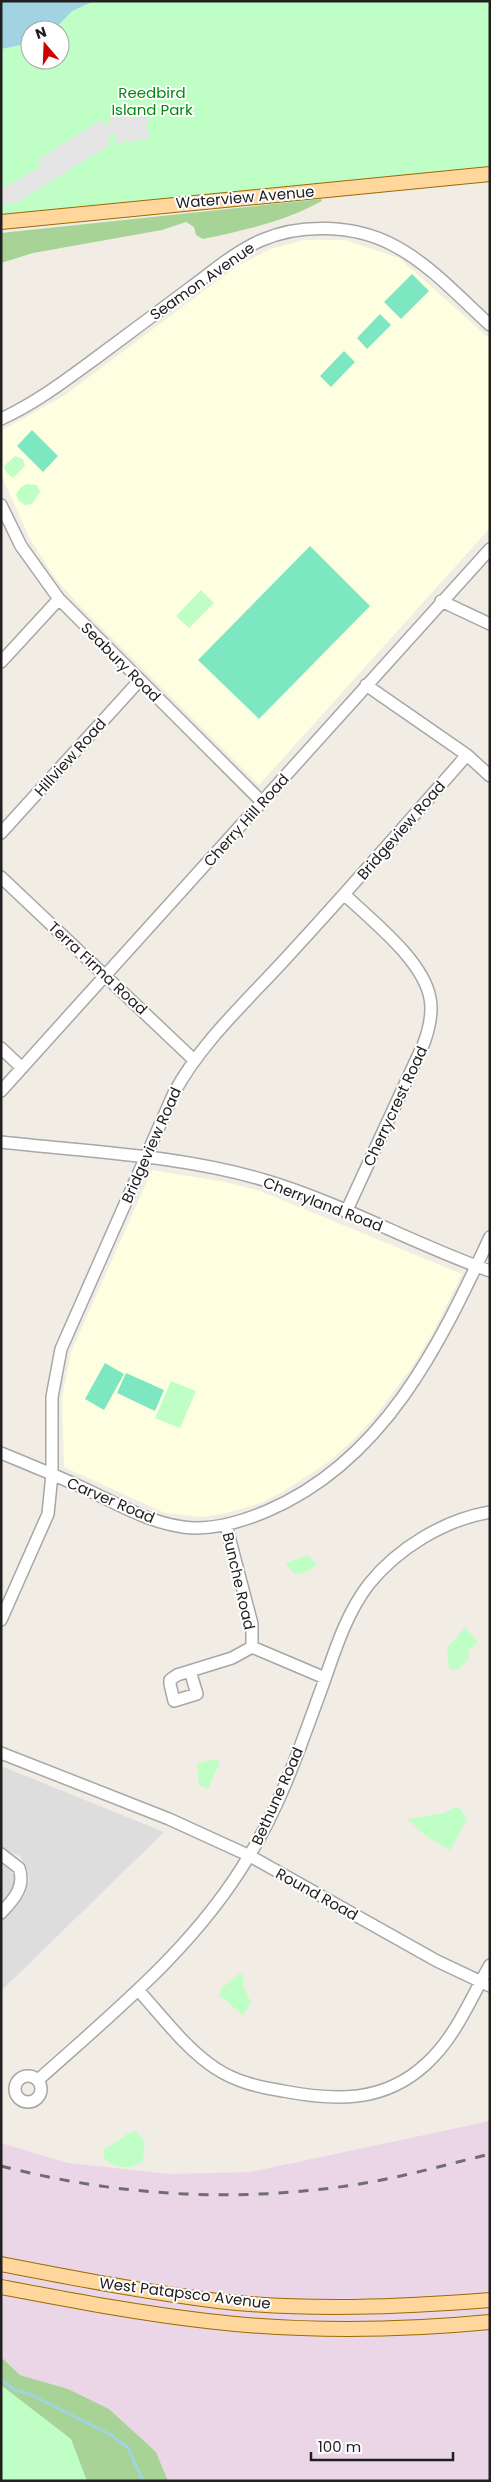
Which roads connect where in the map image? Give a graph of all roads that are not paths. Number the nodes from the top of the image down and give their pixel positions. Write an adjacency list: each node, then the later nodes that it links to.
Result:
1 (490, 174): 2 (main road, Waterview Avenue)
2 (1, 222)
3 (490, 325): 4 (street, Seamon Avenue)
4 (1, 420)
5 (1, 505): 7 (street, Seabury Road)
6 (490, 548): 8 (street, Cherry Hill Road)
7 (59, 599): 10 (street); 11 (street, Seabury Road)
8 (441, 602): 9 (street); 12 (street, Cherry Hill Road)
9 (490, 624)
10 (1, 662)
11 (140, 681): 15 (street, Seabury Road); 16 (street, Hillview Road)
12 (366, 685): 13 (street); 15 (street, Cherry Hill Road)
13 (467, 754): 14 (street); 18 (street, Bridgeview Road)
14 (490, 776)
15 (262, 802): 19 (street, Cherry Hill Road)
16 (1, 833)
17 (1, 877): 19 (street, Terra Firma Road)
18 (345, 894): 21 (street, Bridgeview Road); 26 (street, Cherrycrest Road)
19 (106, 975): 21 (street, Terra Firma Road); 22 (street, Cherry Hill Road)
20 (1, 1048): 22 (street)
21 (194, 1060): 25 (street, Bridgeview Road)
22 (22, 1068): 23 (street, Cherry Hill Road)
23 (1, 1091)
24 (1, 1142): 25 (street, Cherryland Road)
25 (146, 1158): 26 (street, Cherryland Road); 31 (street, Bridgeview Road)
26 (346, 1212): 28 (street, Cherryland Road)
27 (490, 1237): 28 (street, Carver Road)
28 (476, 1266): 29 (street, Cherryland Road); 33 (street, Carver Road)
29 (490, 1271)
30 (1, 1453): 31 (street, Carver Road)
31 (52, 1474): 33 (street, Carver Road); 34 (street, Bridgeview Road)
32 (490, 1512): 37 (street, Bethune Road)
33 (226, 1525): 35 (street, Bunche Road)
34 (1, 1620)
35 (252, 1647): 36 (street); 37 (street, Bunche Road)
36 (190, 1671)
37 (325, 1678): 40 (street, Bethune Road)
38 (1, 1753): 40 (street, Round Road)
39 (1, 1854): 41 (street)
40 (250, 1856): 43 (street, Round Road); 44 (street, Bethune Road)
41 (1, 1913)
42 (490, 1965): 43 (street)
43 (485, 1984): 44 (street)
44 (138, 1990): 45 (street, Bethune Road)
45 (38, 2080)
46 (1, 2264): 48 (main road, West Patapsco Avenue)
47 (1, 2287): 49 (main road, West Patapsco Avenue)
48 (490, 2300)
49 (490, 2322)

